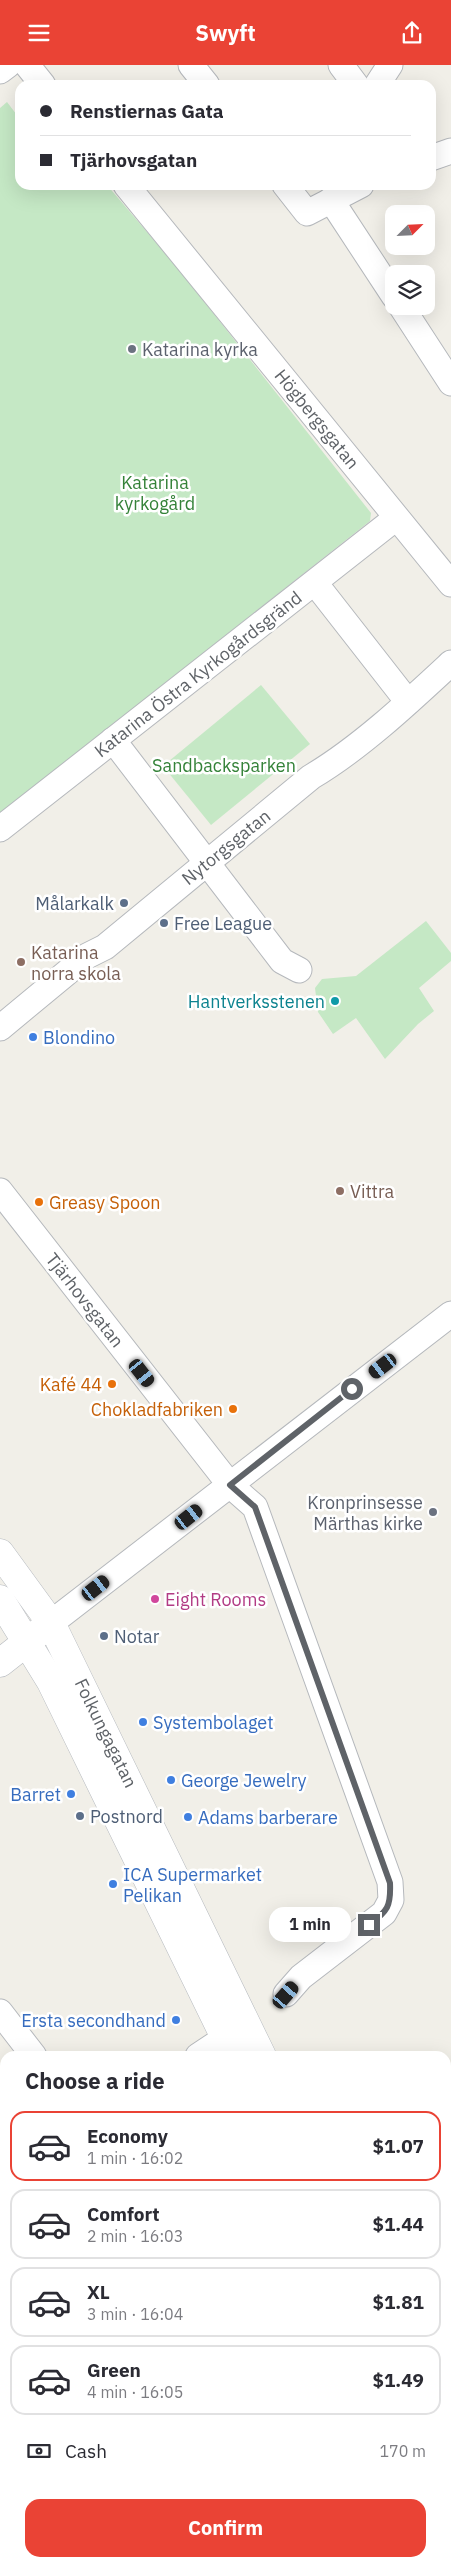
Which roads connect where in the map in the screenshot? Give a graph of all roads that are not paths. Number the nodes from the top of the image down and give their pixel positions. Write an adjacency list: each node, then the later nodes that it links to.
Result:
1 (8, 65): 6 (street)
2 (27, 65): 7 (street)
3 (191, 65): 8 (street)
4 (341, 65): 9 (street)
5 (390, 65): 10 (street)
6 (0, 71)
7 (40, 80)
8 (203, 80)
9 (352, 80)
10 (380, 80)
11 (451, 151): 12 (street)
12 (436, 156)
13 (130, 190): 20 (street, Högbergsgatan)
14 (289, 190): 16 (street)
15 (351, 190): 16 (street)
16 (331, 200): 17 (street)
17 (385, 282)
18 (407, 315): 19 (street)
19 (451, 383)
20 (396, 518): 21 (street, Katarina Östra Kyrkogårdsgränd); 22 (street, Högbergsgatan)
21 (315, 583): 24 (street); 25 (street, Katarina Östra Kyrkogårdsgränd)
22 (451, 584)
23 (451, 663): 24 (street, Nytorgsgatan)
24 (408, 702): 27 (street, Nytorgsgatan)
25 (113, 740): 26 (street, Katarina Östra Kyrkogårdsgränd); 27 (street)
26 (0, 829)
27 (206, 863): 28 (street); 29 (street, Nytorgsgatan)
28 (299, 970)
29 (0, 1028)
30 (0, 1191): 32 (street, Tjärhovsgatan)
31 (451, 1314): 32 (street)
32 (230, 1485): 35 (street); 38 (street, Tjärhovsgatan)
33 (0, 1553): 35 (street, Folkungagatan)
34 (0, 1599): 36 (street, Folkungagatan)
35 (51, 1623): 36 (street); 43 (street, Folkungagatan)
36 (28, 1641): 37 (street); 40 (street, Folkungagatan)
37 (0, 1663)
38 (286, 1995)
39 (0, 2012): 41 (street)
40 (230, 2047): 42 (street)
41 (30, 2051)
42 (216, 2051)
43 (260, 2051)

